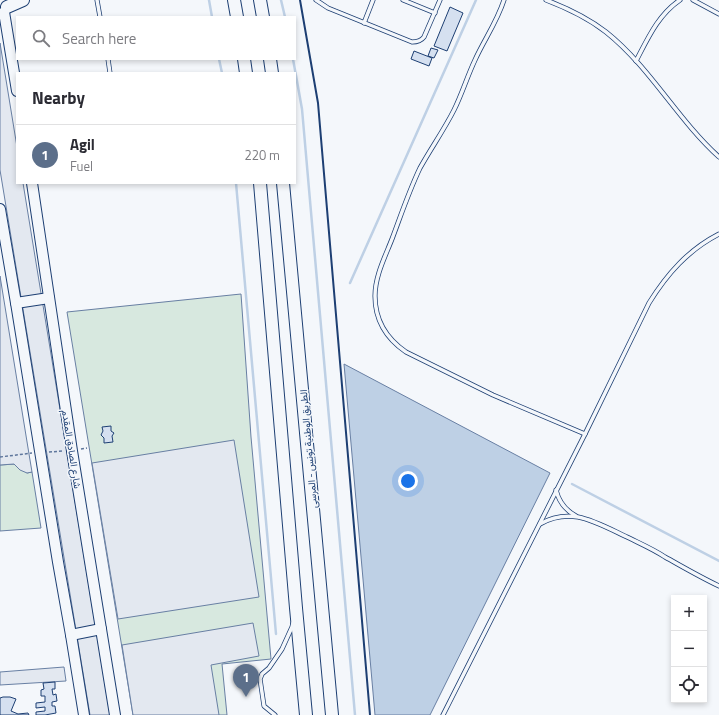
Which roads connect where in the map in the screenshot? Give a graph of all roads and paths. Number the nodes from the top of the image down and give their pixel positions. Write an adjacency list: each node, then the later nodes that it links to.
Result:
1 (23, 0): 13 (highway)
2 (96, 0): 16 (lane)
3 (260, 0): 18 (highway)
4 (316, 0): 19 (lane)
5 (373, 0): 19 (lane)
6 (403, 0): 14 (lane)
7 (440, 0): 14 (lane)
8 (504, 0): 36 (lane)
9 (546, 0): 23 (lane)
10 (680, 0): 23 (lane)
11 (693, 0): 15 (lane)
12 (234, 1): 17 (highway)
13 (5, 9): 27 (main road)
14 (435, 13): 19 (lane)
15 (719, 14)
16 (100, 16)
17 (237, 16)
18 (263, 16)
19 (364, 23)
20 (108, 60): 24 (lane)
21 (244, 60): 25 (highway)
22 (270, 60): 26 (highway)
23 (636, 61): 28 (lane)
24 (110, 72)
25 (246, 72)
26 (272, 72)
27 (16, 84)
28 (719, 157)
29 (32, 184): 34 (main road, شارع الصادق المقدم)
30 (260, 184): 41 (highway)
31 (283, 184): 48 (highway, الطريق الوطنية تونس - المرسى)
32 (0, 209): 35 (main road)
33 (719, 234): 36 (lane)
34 (49, 298): 35 (main road); 42 (main road, شارع الصادق المقدم)
35 (16, 303): 43 (main road)
36 (585, 434): 37 (lane)
37 (556, 490): 38 (lane); 39 (lane)
38 (579, 517): 39 (lane); 40 (lane)
39 (539, 524): 49 (lane)
40 (719, 586)
41 (296, 608): 46 (lane); 47 (highway)
42 (101, 629): 43 (main road); 45 (main road, شارع الصادق المقدم)
43 (71, 635): 44 (main road)
44 (84, 715)
45 (115, 715)
46 (275, 715)
47 (306, 715)
48 (332, 715)
49 (443, 715)

